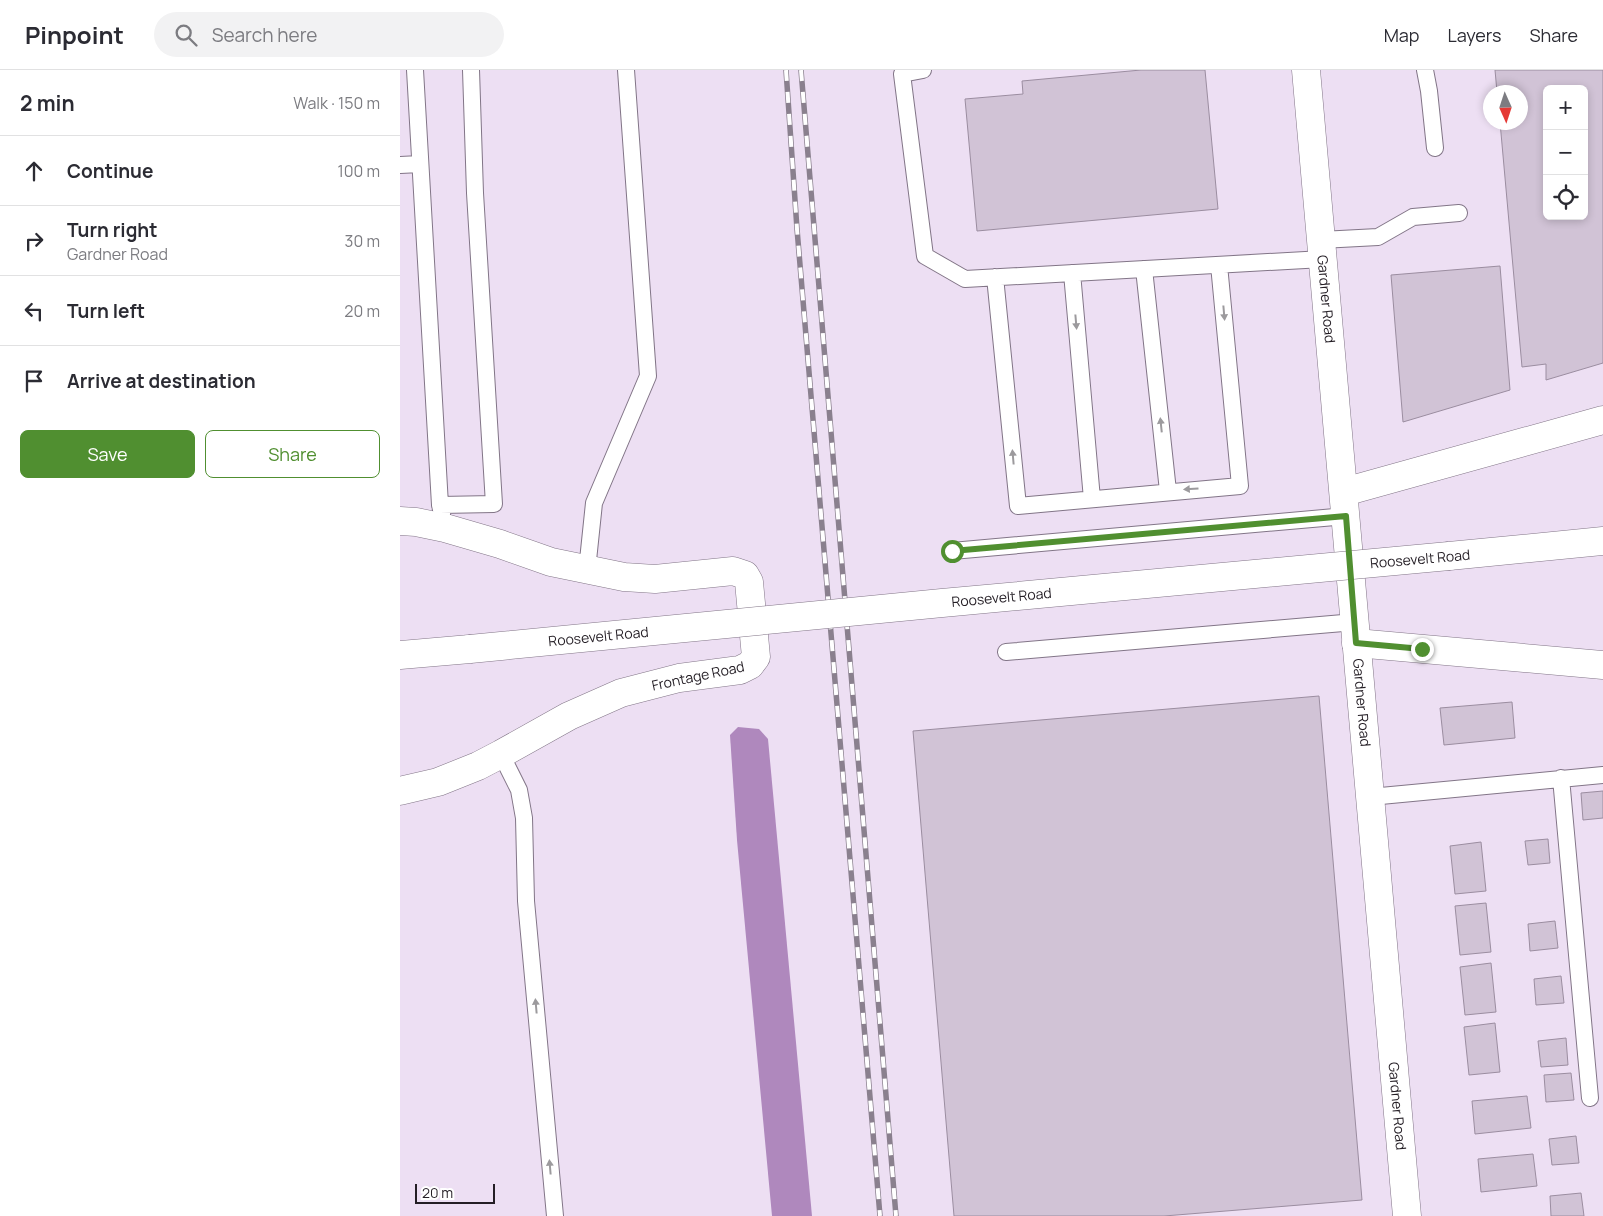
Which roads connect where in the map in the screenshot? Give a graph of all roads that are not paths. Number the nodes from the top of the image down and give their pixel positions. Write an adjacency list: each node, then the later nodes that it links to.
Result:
1 (414, 70): 8 (lane)
2 (471, 70): 20 (lane)
3 (626, 70): 24 (lane)
4 (923, 70): 15 (lane)
5 (1306, 70): 11 (street, Gardner Road)
6 (1425, 70): 7 (lane)
7 (1435, 148)
8 (420, 164): 9 (lane); 20 (lane)
9 (400, 165)
10 (1459, 212): 11 (lane)
11 (1322, 250): 12 (lane); 19 (street, Gardner Road)
12 (1220, 265): 13 (lane); 17 (lane, one-way to 17)
13 (1144, 269): 14 (lane); 17 (lane, one-way to 13)
14 (1072, 274): 15 (lane); 18 (lane, one-way to 18)
15 (995, 278): 18 (lane, one-way to 15)
16 (1603, 420): 19 (street)
17 (1168, 491): 18 (lane)
18 (1092, 499)
19 (1345, 504): 23 (lane); 25 (street, Gardner Road)
20 (443, 517): 21 (street, Frontage Road); 24 (street, Frontage Road)
21 (400, 521)
22 (1603, 542): 27 (street, Roosevelt Road, bridge)
23 (952, 551)
24 (587, 570): 29 (street, Frontage Road)
25 (1356, 632): 26 (lane); 28 (street); 33 (street, Gardner Road)
26 (1006, 652)
27 (400, 656)
28 (1603, 665)
29 (502, 754): 32 (street, Frontage Road); 35 (lane, one-way to 29)
30 (1603, 775): 31 (lane)
31 (1561, 778): 33 (lane); 34 (lane)
32 (400, 791)
33 (1370, 797): 36 (street, Gardner Road)
34 (1590, 1098)
35 (555, 1216)
36 (1407, 1216)

